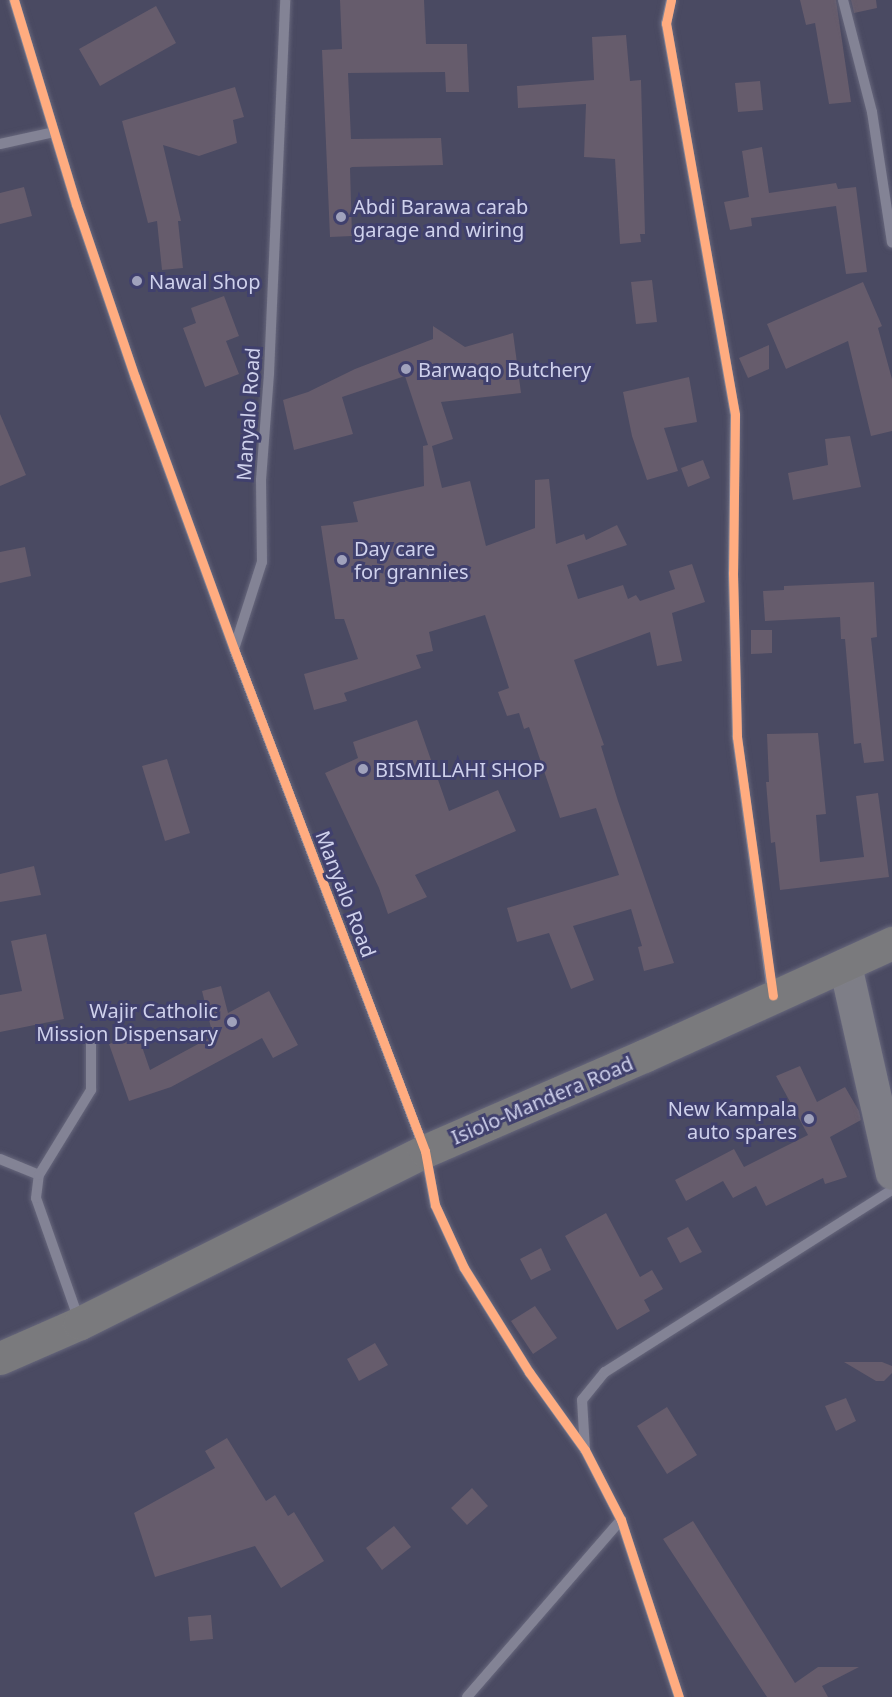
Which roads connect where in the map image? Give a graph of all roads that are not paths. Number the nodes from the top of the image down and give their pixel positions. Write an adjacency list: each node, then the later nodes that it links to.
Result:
1 (14, 0): 5 (street)
2 (285, 0): 8 (street, Manyalo Road)
3 (671, 0): 11 (street)
4 (843, 0): 7 (street)
5 (54, 132): 6 (street); 8 (street)
6 (0, 144)
7 (892, 242)
8 (234, 649): 13 (street, Manyalo Road)
9 (892, 943): 10 (highway, Isiolo-Mandera Road)
10 (845, 965): 11 (highway, Isiolo-Mandera Road); 15 (main road)
11 (773, 996): 13 (highway, Isiolo-Mandera Road)
12 (91, 1044): 16 (street)
13 (425, 1151): 18 (highway, Isiolo-Mandera Road); 20 (street, Manyalo Road)
14 (0, 1159): 16 (street)
15 (892, 1173)
16 (39, 1175): 18 (street)
17 (892, 1191): 20 (street)
18 (80, 1323): 19 (highway, Isiolo-Mandera Road)
19 (0, 1358)
20 (585, 1450): 21 (street, Manyalo Road)
21 (621, 1520): 22 (street); 23 (street, Manyalo Road)
22 (467, 1697)
23 (679, 1697)

